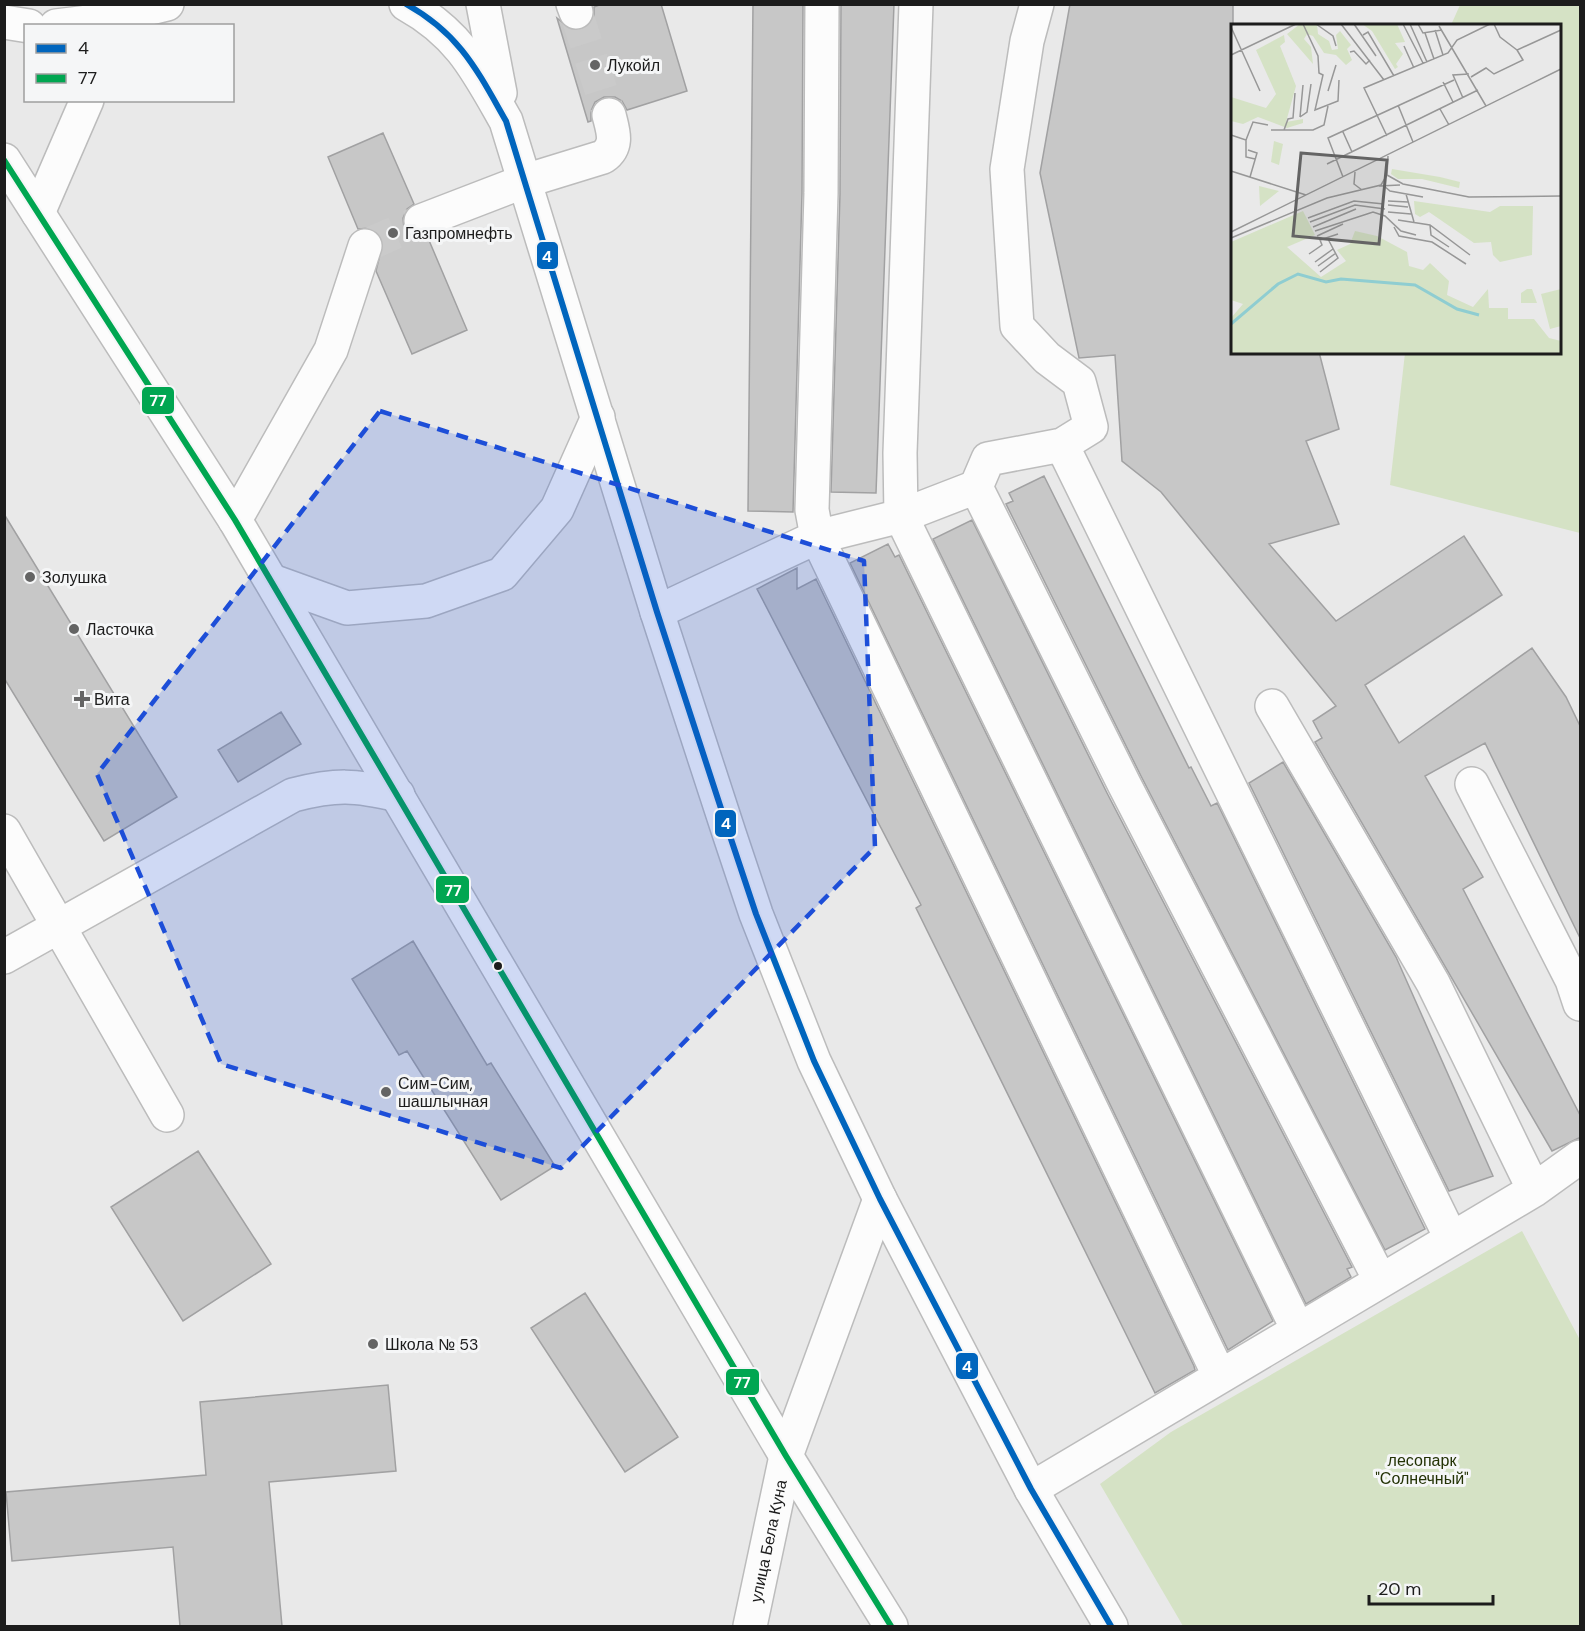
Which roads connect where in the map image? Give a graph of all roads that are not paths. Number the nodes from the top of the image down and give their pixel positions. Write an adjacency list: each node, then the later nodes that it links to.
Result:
1 (167, 4): 9 (main road)
2 (183, 4): 10 (main road)
3 (406, 4): 14 (main road)
4 (483, 4): 14 (main road)
5 (822, 4): 25 (main road)
6 (915, 4): 23 (main road)
7 (1036, 4): 21 (main road)
8 (4, 22): 11 (main road)
9 (72, 24)
10 (156, 24)
11 (24, 25)
12 (86, 102): 17 (main road)
13 (609, 115): 16 (main road)
14 (506, 121): 16 (main road)
15 (4, 160): 17 (main road)
16 (525, 181): 18 (main road); 20 (main road)
17 (38, 213): 24 (main road)
18 (421, 221)
19 (365, 246): 24 (main road)
20 (598, 417): 26 (main road); 27 (main road)
21 (1062, 445): 22 (main road); 39 (main road)
22 (976, 487): 23 (main road); 40 (main road)
23 (902, 516): 25 (main road); 41 (main road)
24 (235, 520): 26 (main road)
25 (817, 537): 27 (main road); 42 (main road)
26 (272, 581): 30 (main road)
27 (657, 612): 38 (main road)
28 (1272, 706): 37 (main road)
29 (1472, 784): 34 (main road)
30 (398, 795): 32 (main road); 43 (main road)
31 (4, 831): 32 (main road)
32 (60, 926): 33 (main road); 35 (main road)
33 (4, 957)
34 (1578, 986)
35 (167, 1115)
36 (1581, 1157): 37 (main road)
37 (1534, 1190): 39 (main road)
38 (880, 1199): 43 (main road, улица Бела Куна); 44 (main road)
39 (1451, 1238): 40 (main road)
40 (1380, 1280): 41 (main road)
41 (1298, 1330): 42 (main road)
42 (1219, 1375): 44 (main road)
43 (786, 1456): 45 (main road, улица Бела Куна); 46 (main road)
44 (1031, 1489): 47 (main road)
45 (750, 1626)
46 (891, 1626)
47 (1111, 1626)

